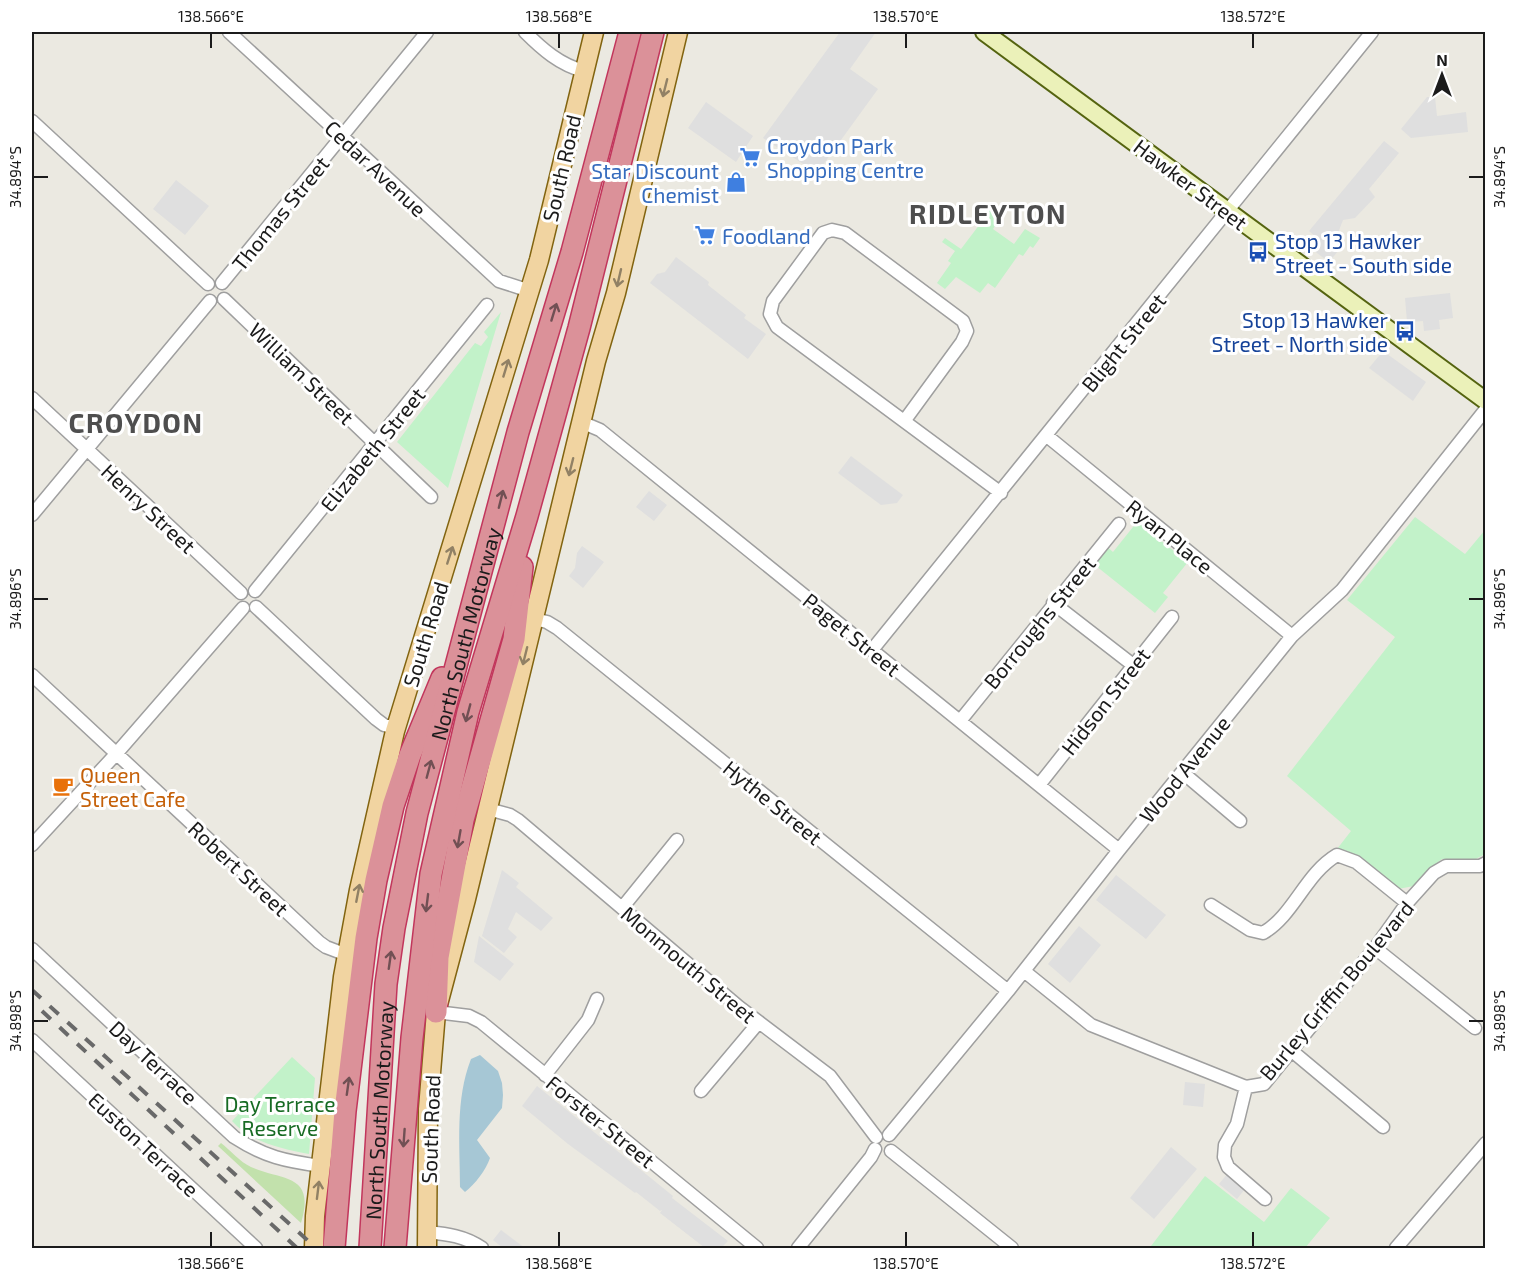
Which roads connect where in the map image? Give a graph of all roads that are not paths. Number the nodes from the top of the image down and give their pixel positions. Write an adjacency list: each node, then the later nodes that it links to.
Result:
1 (229, 32): 12 (street, Cedar Avenue)
2 (427, 32): 12 (street, Thomas Street)
3 (525, 32): 10 (street)
4 (594, 32): 10 (main road, South Road)
5 (630, 32): 38 (highway, North South Motorway, one-way to 5)
6 (653, 32): 31 (highway, North South Motorway)
7 (678, 32): 24 (main road, South Road, one-way to 24)
8 (984, 32): 13 (street, Hawker Street)
9 (1372, 32): 13 (street, Blight Street)
10 (584, 71): 16 (main road, South Road)
11 (32, 121): 15 (street)
12 (342, 138): 14 (street, Thomas Street); 16 (street, Cedar Avenue)
13 (1228, 211): 21 (street, Hawker Street); 25 (street, Blight Street)
14 (222, 283): 15 (street); 17 (street)
15 (208, 284): 18 (street)
16 (530, 291): 46 (main road, South Road, one-way to 16)
17 (225, 299): 18 (street); 26 (street, William Street)
18 (210, 302): 27 (street)
19 (488, 305): 26 (street, Elizabeth Street)
20 (32, 398): 27 (street, Henry Street)
21 (1485, 401)
22 (1485, 409): 41 (street, Wood Avenue)
23 (905, 420): 23 (street); 28 (street)
24 (581, 422): 40 (main road, South Road, one-way to 40); 42 (street, Paget Street)
25 (1047, 436): 28 (street, Blight Street); 41 (street, Ryan Place)
26 (376, 444): 29 (street, William Street); 33 (street, Elizabeth Street)
27 (87, 450): 30 (street); 34 (street, Henry Street)
28 (1001, 493): 42 (street, Blight Street)
29 (431, 497)
30 (32, 514)
31 (527, 516): 65 (highway, one-way to 65); 83 (highway, North South Motorway, one-way to 83)
32 (1119, 524): 35 (street, Borroughs Street)
33 (255, 591): 34 (street); 36 (street)
34 (241, 593): 37 (street)
35 (1053, 603): 43 (street); 45 (street, Borroughs Street)
36 (256, 607): 37 (street); 46 (street)
37 (243, 608): 47 (street)
38 (469, 613): 81 (highway, one-way to 38); 82 (highway, North South Motorway, one-way to 38)
39 (1172, 617): 43 (street, Hidson Street)
40 (534, 619): 50 (main road, South Road, one-way to 50); 63 (street, Hythe Street)
41 (1292, 636): 48 (street, Wood Avenue)
42 (872, 650): 45 (street, Paget Street)
43 (1133, 665): 49 (street, Hidson Street)
44 (32, 675): 47 (street, Robert Street)
45 (960, 721): 49 (street, Paget Street)
46 (396, 728): 61 (main road, South Road, one-way to 46)
47 (116, 754): 53 (street); 61 (street, Robert Street)
48 (1182, 772): 51 (street); 54 (street, Wood Avenue)
49 (1039, 785): 54 (street, Paget Street)
50 (488, 809): 58 (street, Monmouth Street); 65 (main road, South Road)
51 (1240, 821)
52 (678, 840): 58 (street)
53 (32, 845)
54 (1119, 850): 62 (street, Wood Avenue)
55 (1485, 863): 56 (street, Burley Griffin Boulevard)
56 (1407, 903): 57 (street); 59 (street, Burley Griffin Boulevard)
57 (1211, 905)
58 (622, 908): 66 (street, Monmouth Street)
59 (1375, 948): 67 (street); 69 (street, Burley Griffin Boulevard)
60 (32, 949): 76 (street, Day Terrace)
61 (347, 955): 76 (main road, South Road)
62 (1024, 971): 63 (street, Wood Avenue); 71 (street, Burley Griffin Boulevard)
63 (1008, 992): 74 (street, Wood Avenue)
64 (597, 999): 70 (street)
65 (436, 1012): 70 (street, Forster Street); 78 (main road, South Road)
66 (759, 1022): 72 (street); 74 (street, Monmouth Street)
67 (1475, 1028)
68 (32, 1040): 79 (street, Euston Terrace)
69 (1292, 1050): 71 (street, Burley Griffin Boulevard); 73 (street)
70 (545, 1075): 85 (street, Forster Street)
71 (1246, 1087): 77 (street)
72 (701, 1090)
73 (1383, 1127)
74 (880, 1140): 86 (street, Wood Avenue); 87 (street)
75 (1485, 1143): 88 (street)
76 (321, 1166): 80 (main road, South Road, one-way to 76)
77 (1265, 1199)
78 (427, 1240): 84 (street)
79 (256, 1248)
80 (314, 1248)
81 (334, 1248)
82 (370, 1248)
83 (395, 1248)
84 (482, 1248)
85 (757, 1248)
86 (798, 1248)
87 (1012, 1248)
88 (1396, 1248)

